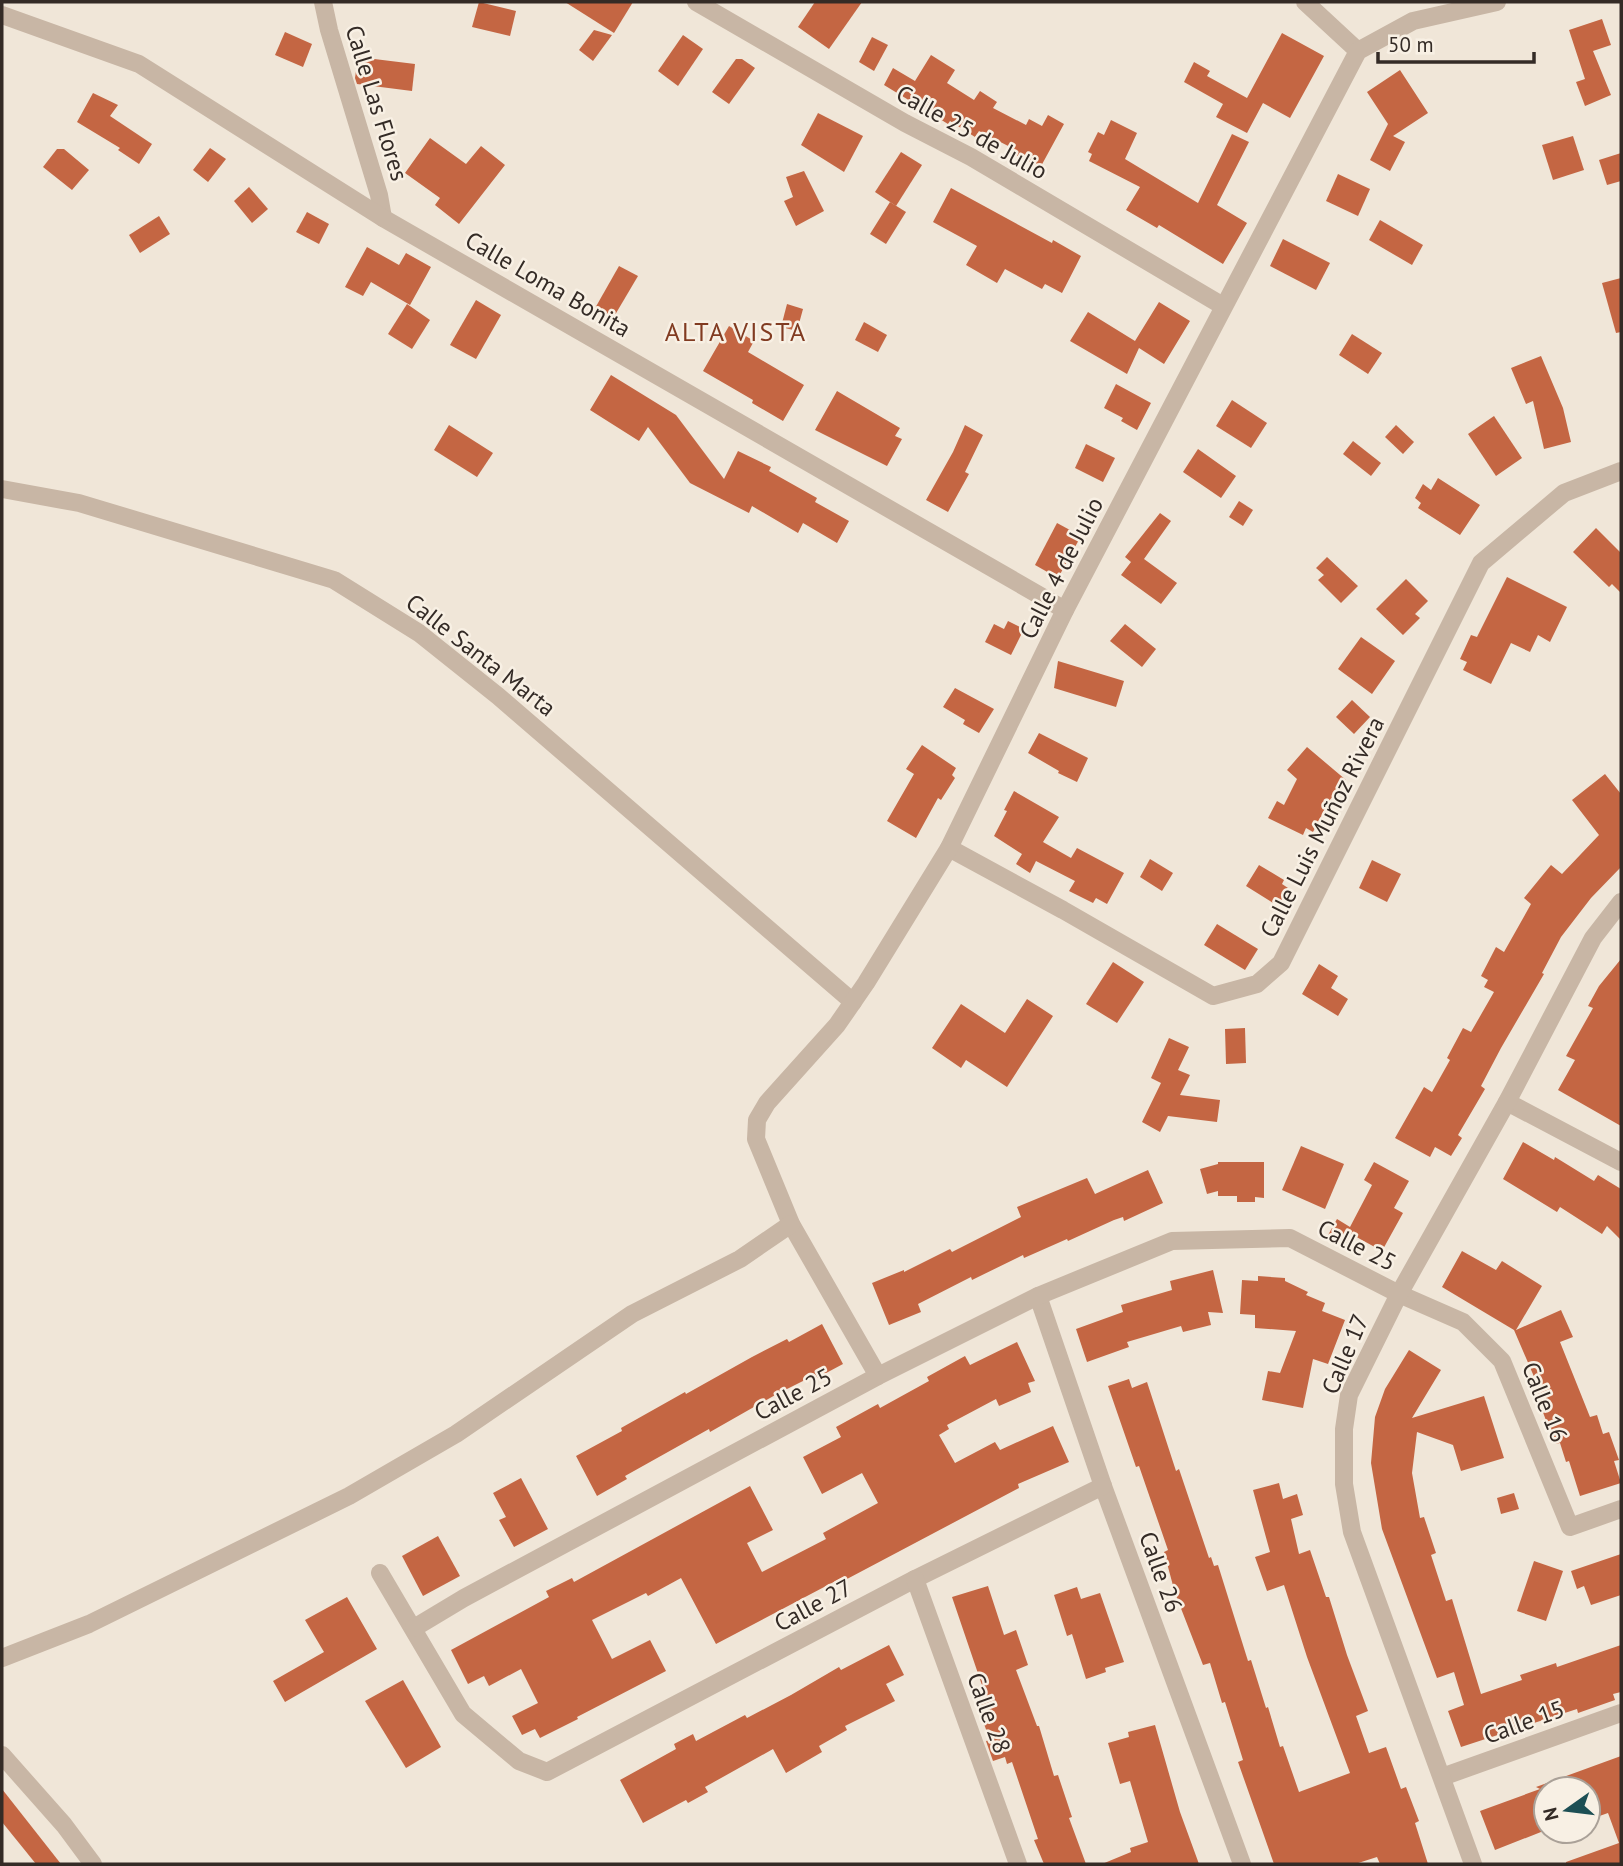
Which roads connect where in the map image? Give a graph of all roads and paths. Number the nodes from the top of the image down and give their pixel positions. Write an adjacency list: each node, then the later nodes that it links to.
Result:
1 (323, 2): 7 (street, Calle Las Flores)
2 (696, 2): 8 (street, Calle 25 de Julio)
3 (1304, 2): 6 (street)
4 (1497, 2): 6 (street)
5 (2, 15): 7 (street, Calle Loma Bonita)
6 (1358, 51): 8 (street, Calle 4 de Julio)
7 (383, 218): 11 (street, Calle Loma Bonita)
8 (1223, 306): 11 (street, Calle 4 de Julio)
9 (1621, 471): 12 (street, Calle Luis Muñoz Rivera)
10 (2, 489): 14 (street, Calle Santa Marta)
11 (1065, 610): 12 (street, Calle 4 de Julio)
12 (949, 848): 14 (street, Calle 4 de Julio)
13 (1621, 902): 15 (street, Calle 17)
14 (853, 1002): 17 (street, Calle 4 de Julio)
15 (1507, 1102): 16 (street); 18 (street, Calle 17)
16 (1621, 1162)
17 (791, 1224): 20 (street); 26 (street)
18 (1399, 1294): 19 (street, Calle 25); 22 (street, Calle 16); 29 (street, Calle 17)
19 (1038, 1296): 20 (street, Calle 25); 21 (street, Calle 26)
20 (878, 1376): 25 (street, Calle 25)
21 (1103, 1486): 24 (street, Calle 27); 32 (street, Calle 26)
22 (1621, 1509)
23 (380, 1573): 25 (street)
24 (915, 1579): 25 (street, Calle 27); 31 (street, Calle 28)
25 (414, 1628)
26 (2, 1658)
27 (1621, 1713): 29 (street, Calle 15)
28 (5, 1766): 30 (street)
29 (1442, 1777): 33 (street, Calle 17)
30 (93, 1864)
31 (1018, 1864)
32 (1242, 1864)
33 (1473, 1864)

